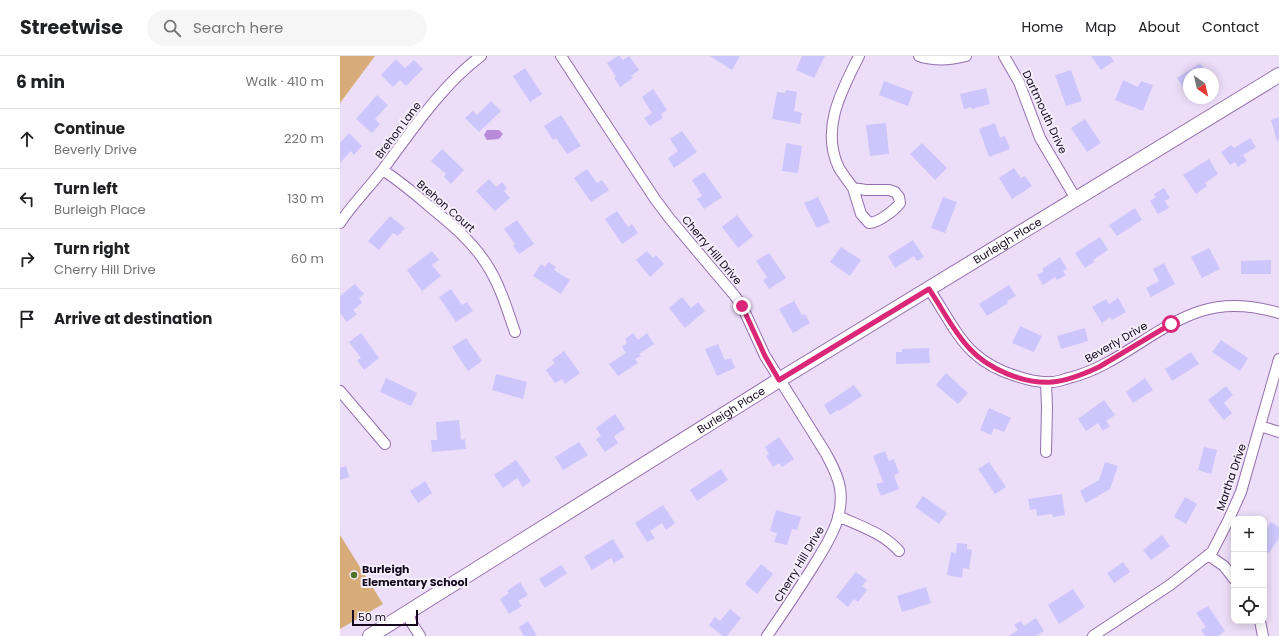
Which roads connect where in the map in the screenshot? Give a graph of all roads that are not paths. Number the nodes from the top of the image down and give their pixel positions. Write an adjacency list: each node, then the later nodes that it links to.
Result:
1 (481, 56): 8 (street, Brehon Lane)
2 (561, 56): 16 (street, Cherry Hill Drive)
3 (859, 56): 9 (street)
4 (919, 56): 5 (street)
5 (966, 56)
6 (1004, 56): 10 (street, Dartmouth Drive)
7 (1279, 75): 10 (street, Burleigh Place)
8 (382, 170): 11 (street, Brehon Lane); 14 (street, Brehon Court)
9 (853, 188): 9 (street)
10 (1076, 199): 12 (street, Burleigh Place)
11 (340, 223)
12 (929, 289): 16 (street, Burleigh Place); 17 (street, Beverly Drive)
13 (1279, 313): 17 (street, Beverly Drive)
14 (515, 332)
15 (1279, 359): 19 (street, Martha Drive)
16 (779, 380): 23 (street, Cherry Hill Drive); 27 (street, Burleigh Place)
17 (1046, 382): 22 (street)
18 (340, 391): 21 (street)
19 (1260, 426): 20 (street); 25 (street, Martha Drive)
20 (1279, 432)
21 (385, 444)
22 (1046, 452)
23 (838, 516): 24 (street); 31 (street, Cherry Hill Drive)
24 (899, 551)
25 (1208, 555): 26 (street); 32 (street, Martha Drive)
26 (1231, 575)
27 (408, 613): 29 (street, Burleigh Place); 30 (street)
28 (1261, 624): 33 (street)
29 (370, 636)
30 (420, 636)
31 (767, 636)
32 (1093, 636)
33 (1263, 636)

